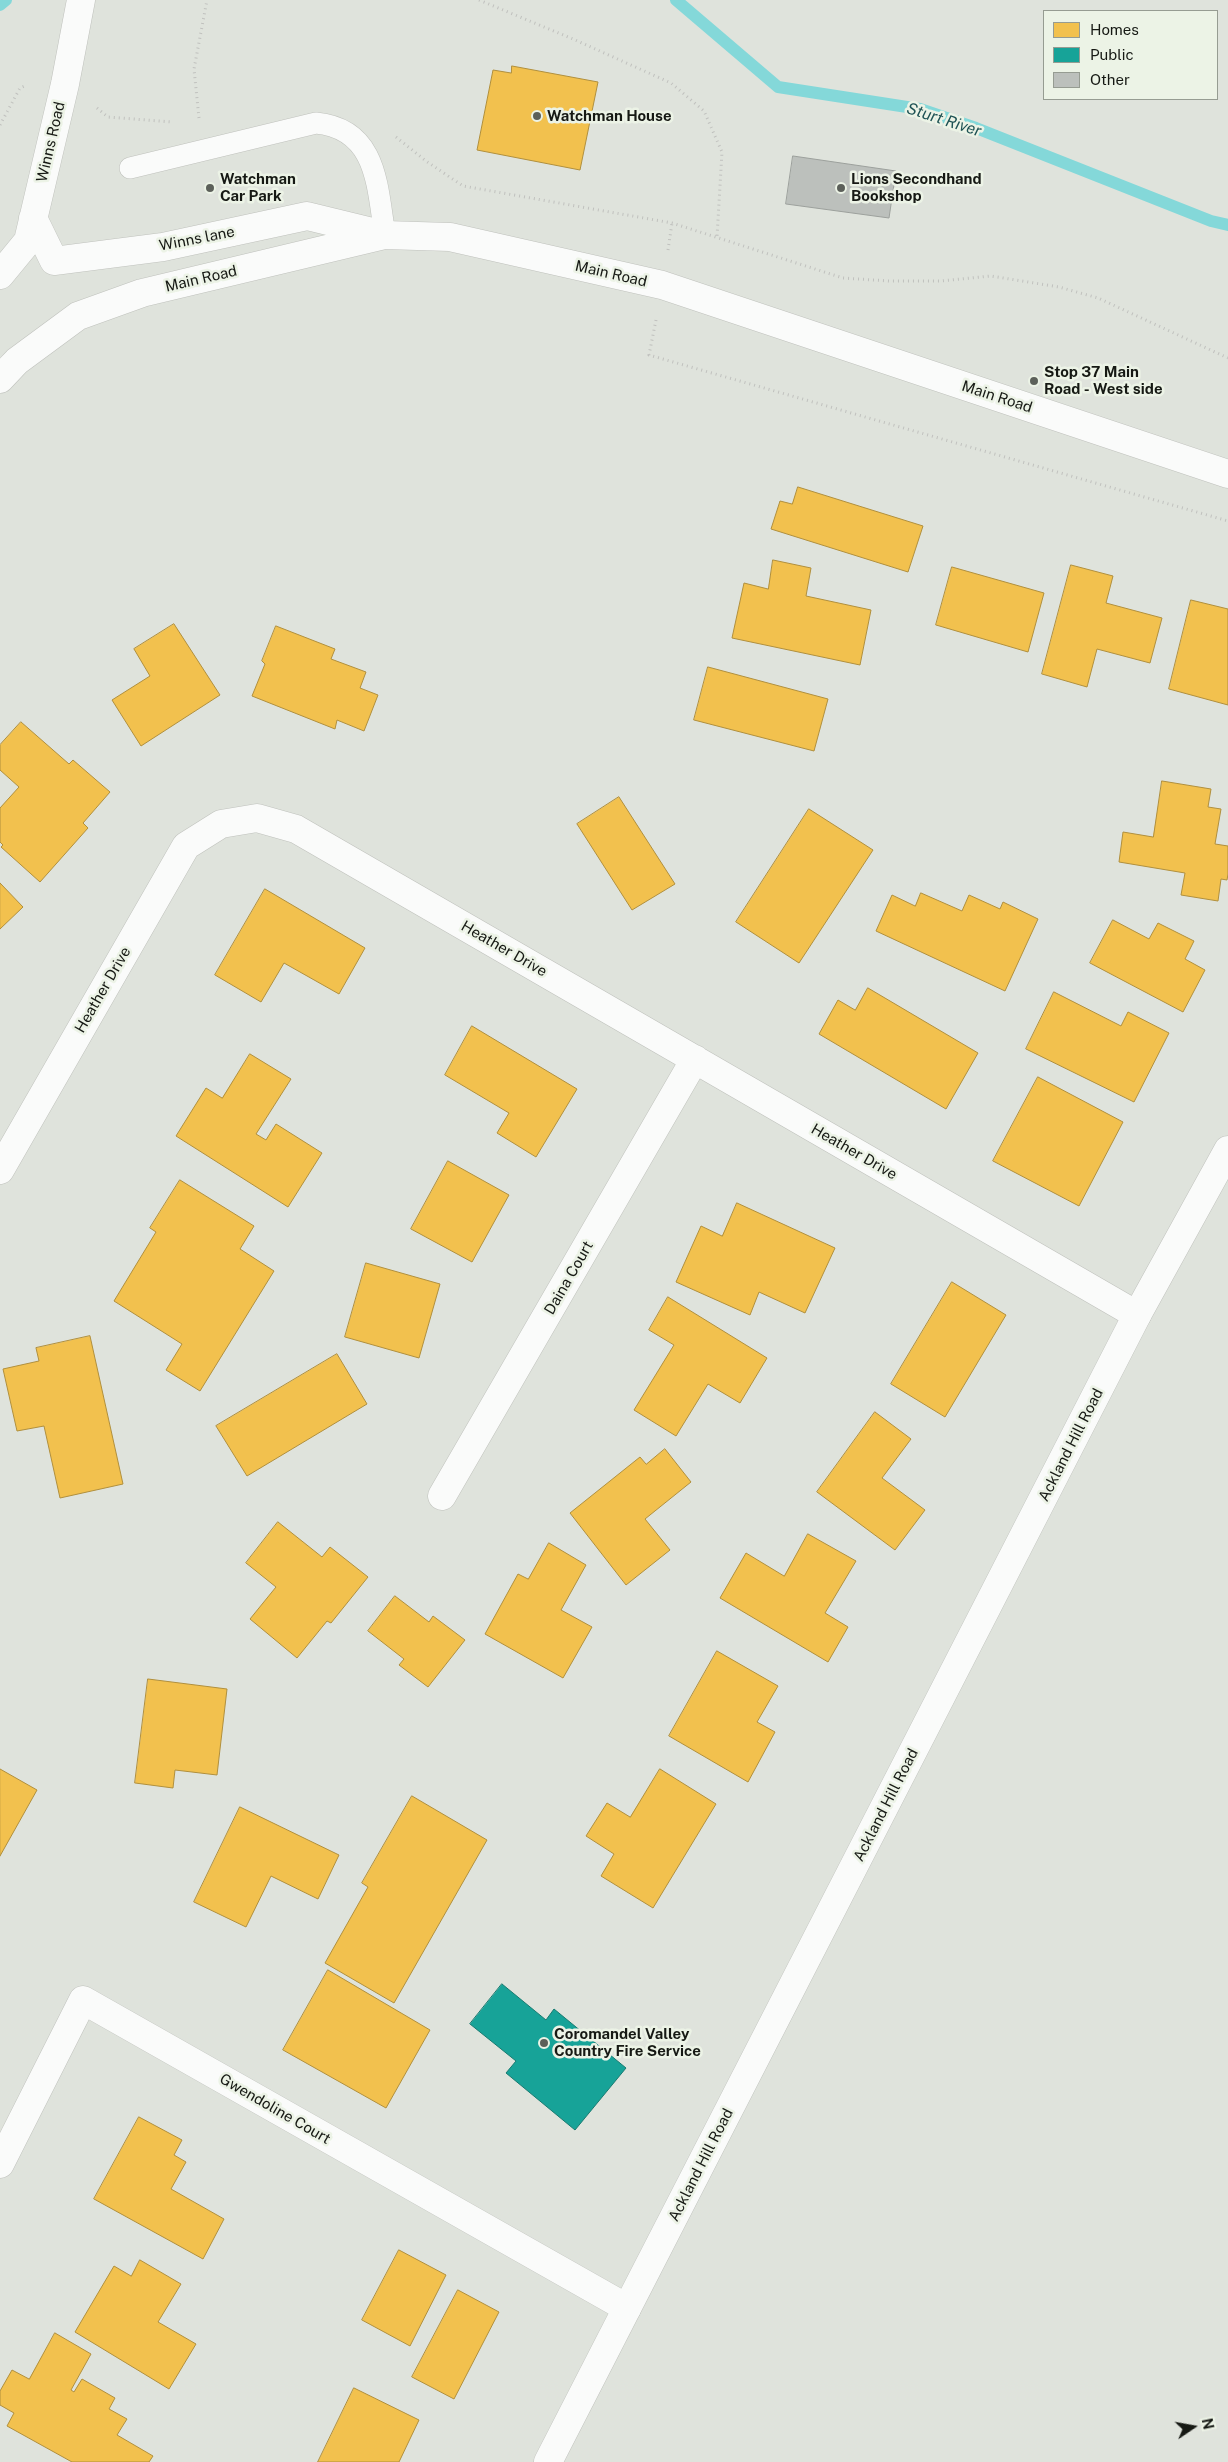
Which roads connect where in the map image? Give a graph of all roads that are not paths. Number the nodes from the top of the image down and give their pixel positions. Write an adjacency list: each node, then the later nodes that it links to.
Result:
1 (81, 0): 3 (street, Winns Road)
2 (130, 168): 4 (lane)
3 (33, 218): 4 (street, Winns lane); 5 (street, Winns Road)
4 (385, 235): 6 (street, Main Road); 7 (street, Main Road)
5 (0, 275)
6 (0, 379)
7 (1228, 474)
8 (695, 1060): 10 (street, Heather Drive); 11 (street, Heather Drive); 12 (street, Daina Court)
9 (1228, 1150): 11 (street, Ackland Hill Road)
10 (0, 1170)
11 (1138, 1315): 14 (street, Ackland Hill Road)
12 (442, 1496)
13 (0, 2164): 14 (street, Gwendoline Court)
14 (627, 2308): 15 (street, Ackland Hill Road)
15 (548, 2462)

